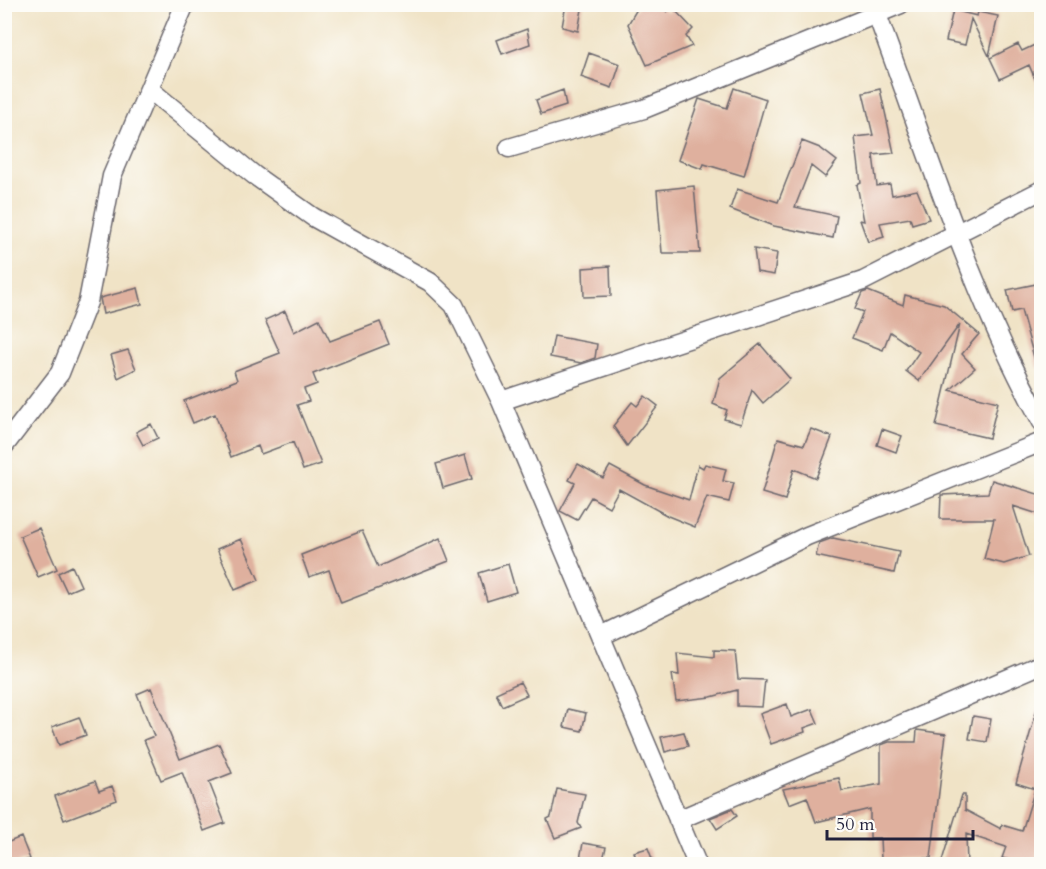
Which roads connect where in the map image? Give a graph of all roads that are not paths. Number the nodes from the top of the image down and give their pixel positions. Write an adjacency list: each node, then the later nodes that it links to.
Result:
1 (185, 4): 4 (street)
2 (901, 4): 3 (street)
3 (876, 10): 5 (street); 7 (street)
4 (149, 89): 8 (street); 11 (street)
5 (509, 148)
6 (1041, 190): 7 (street)
7 (957, 235): 8 (street); 9 (street)
8 (501, 401): 12 (street)
9 (1041, 422)
10 (1041, 442): 12 (street)
11 (4, 446)
12 (601, 636): 14 (street)
13 (1041, 664): 14 (street)
14 (678, 820): 15 (street)
15 (697, 864)

